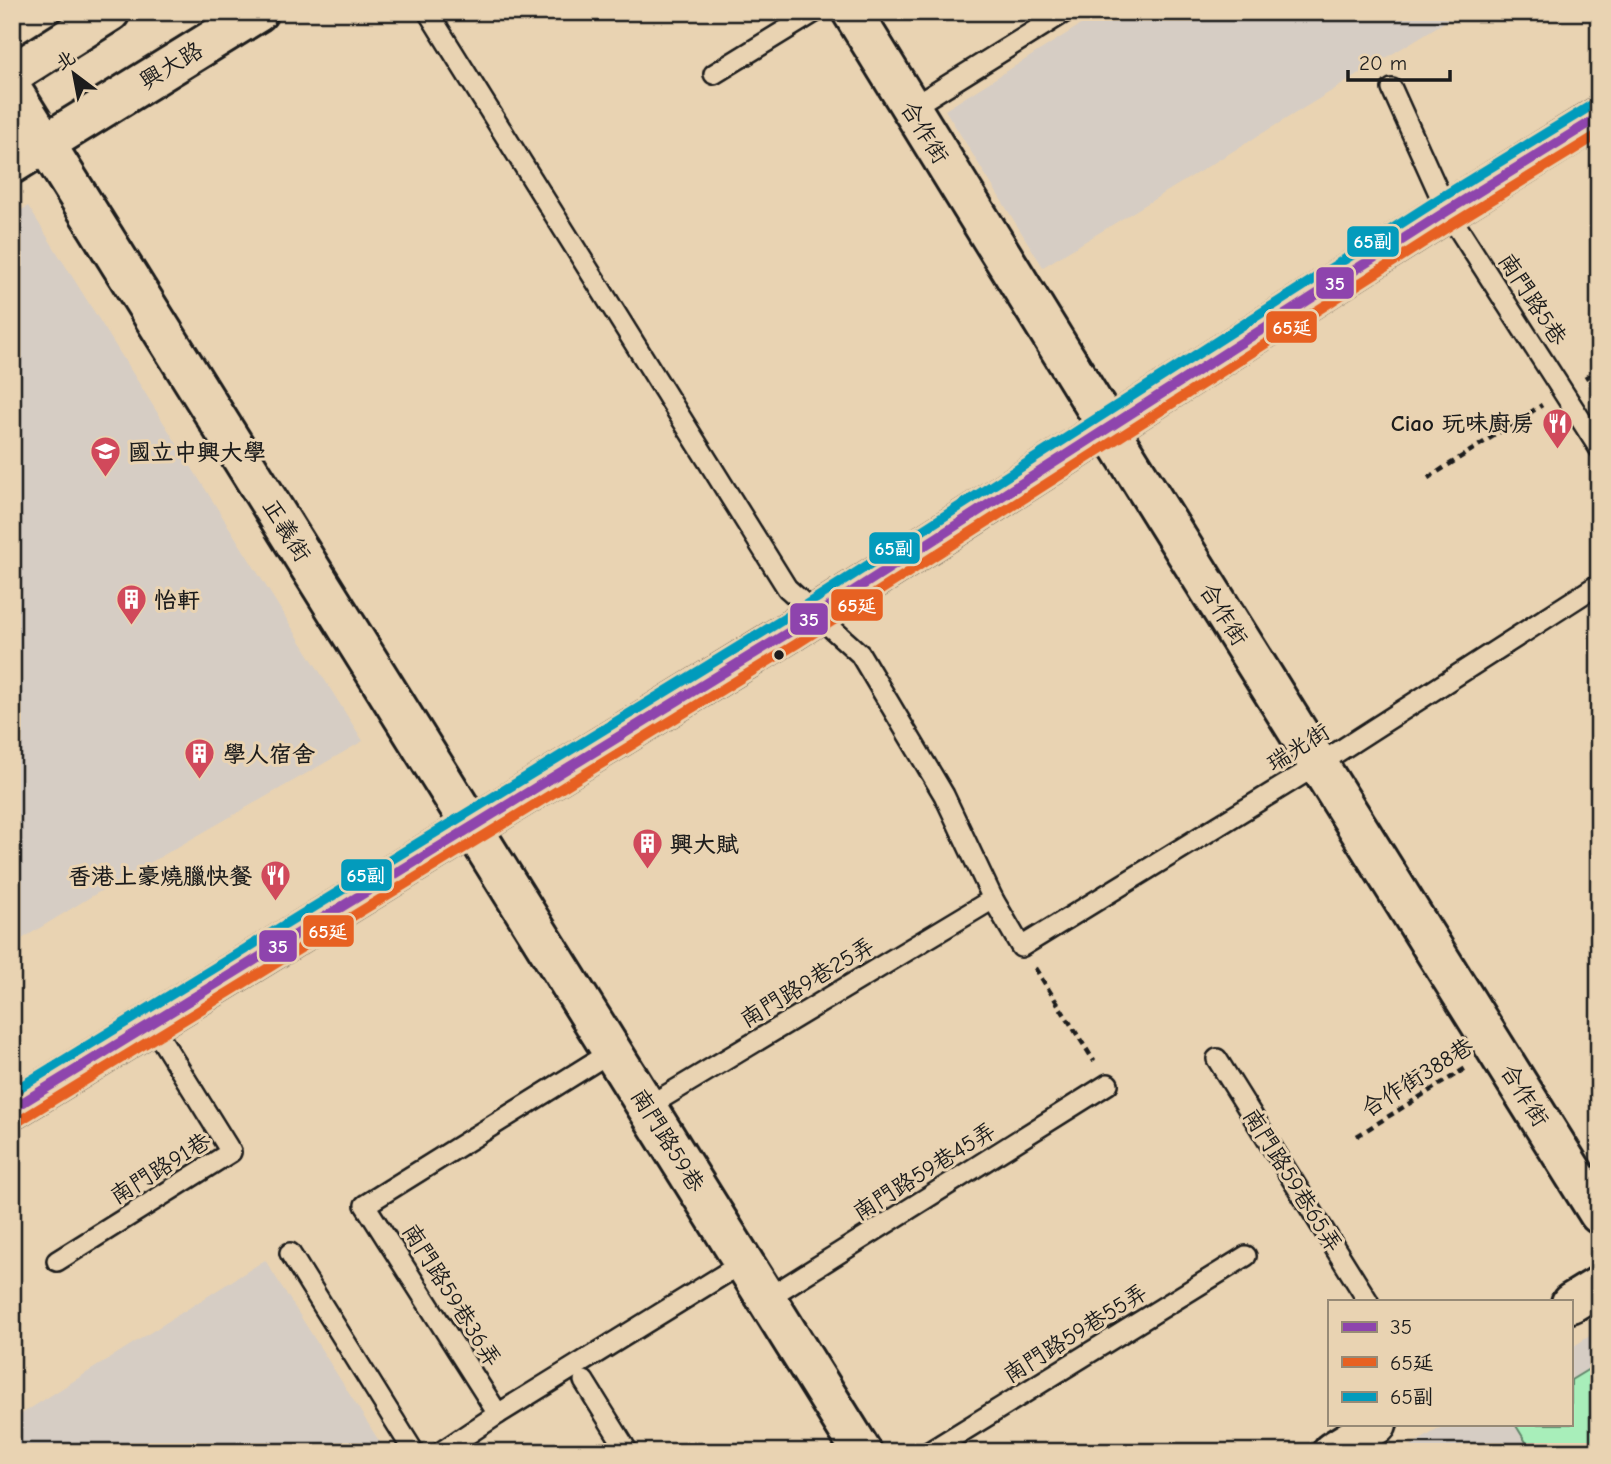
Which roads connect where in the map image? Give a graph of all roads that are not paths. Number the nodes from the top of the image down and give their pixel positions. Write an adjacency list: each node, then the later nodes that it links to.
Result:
1 (110, 12): 7 (street)
2 (258, 12): 13 (street, 興大路)
3 (428, 12): 19 (lane)
4 (815, 12): 8 (lane)
5 (852, 12): 11 (street, 合作街)
6 (1065, 12): 11 (lane)
7 (12, 74)
8 (714, 74)
9 (1392, 89): 15 (lane, 南門路5巷)
10 (12, 90): 13 (street, 正義街)
11 (911, 108): 16 (street, 合作街)
12 (1599, 117): 15 (street)
13 (45, 142): 14 (street, 興大路); 21 (street, 正義街)
14 (12, 164)
15 (1447, 211): 16 (street); 17 (lane, 南門路5巷)
16 (1109, 429): 19 (street); 20 (street, 合作街)
17 (1599, 448)
18 (1599, 584): 20 (lane, 瑞光街)
19 (816, 615): 21 (street); 22 (lane)
20 (1319, 764): 22 (lane, 瑞光街); 29 (street, 合作街)
21 (473, 828): 23 (street); 24 (street, 南門路59巷)
22 (993, 899): 27 (lane, 南門路9巷25弄)
23 (151, 1023): 28 (street); 32 (lane, 南門路91巷)
24 (612, 1051): 27 (street, 南門路59巷); 39 (lane, 南門路59巷36弄)
25 (1217, 1059): 36 (lane, 南門路59巷65弄)
26 (1108, 1084): 35 (lane, 南門路59巷45弄)
27 (647, 1107): 33 (street, 南門路59巷)
28 (12, 1109)
29 (1599, 1214)
30 (290, 1253): 42 (lane)
31 (1246, 1256): 46 (lane, 南門路59巷55弄)
32 (57, 1261)
33 (744, 1262): 35 (street, 南門路59巷); 39 (lane)
34 (1599, 1286): 37 (street)
35 (766, 1299): 45 (street, 南門路59巷)
36 (1367, 1300)
37 (1572, 1302)
38 (584, 1381): 44 (lane)
39 (498, 1414): 43 (lane)
40 (1374, 1426): 41 (street)
41 (1334, 1451)
42 (414, 1452)
43 (441, 1452)
44 (628, 1452)
45 (862, 1452)
46 (929, 1452)

